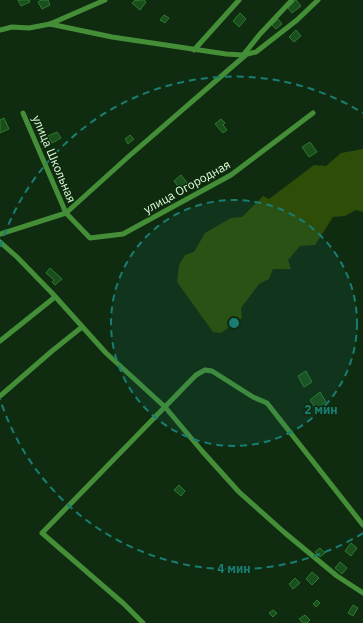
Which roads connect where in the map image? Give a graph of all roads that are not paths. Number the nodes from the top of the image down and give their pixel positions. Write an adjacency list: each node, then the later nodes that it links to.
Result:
1 (105, 0): 5 (street)
2 (239, 0): 7 (street)
3 (292, 0): 8 (street)
4 (318, 0): 8 (street)
5 (50, 24): 6 (street); 7 (street)
6 (0, 30)
7 (194, 50): 8 (street)
8 (246, 54): 11 (street)
9 (23, 113): 11 (street, улица Школьная)
10 (312, 113): 11 (street, улица Огородная)
11 (66, 213): 12 (street)
12 (0, 234)
13 (0, 242): 14 (street)
14 (55, 297): 15 (street); 16 (street)
15 (82, 327): 17 (street); 18 (street)
16 (0, 341)
17 (0, 396)
18 (165, 407): 19 (street); 20 (street); 21 (street)
19 (363, 525)
20 (363, 593)
21 (143, 623)

